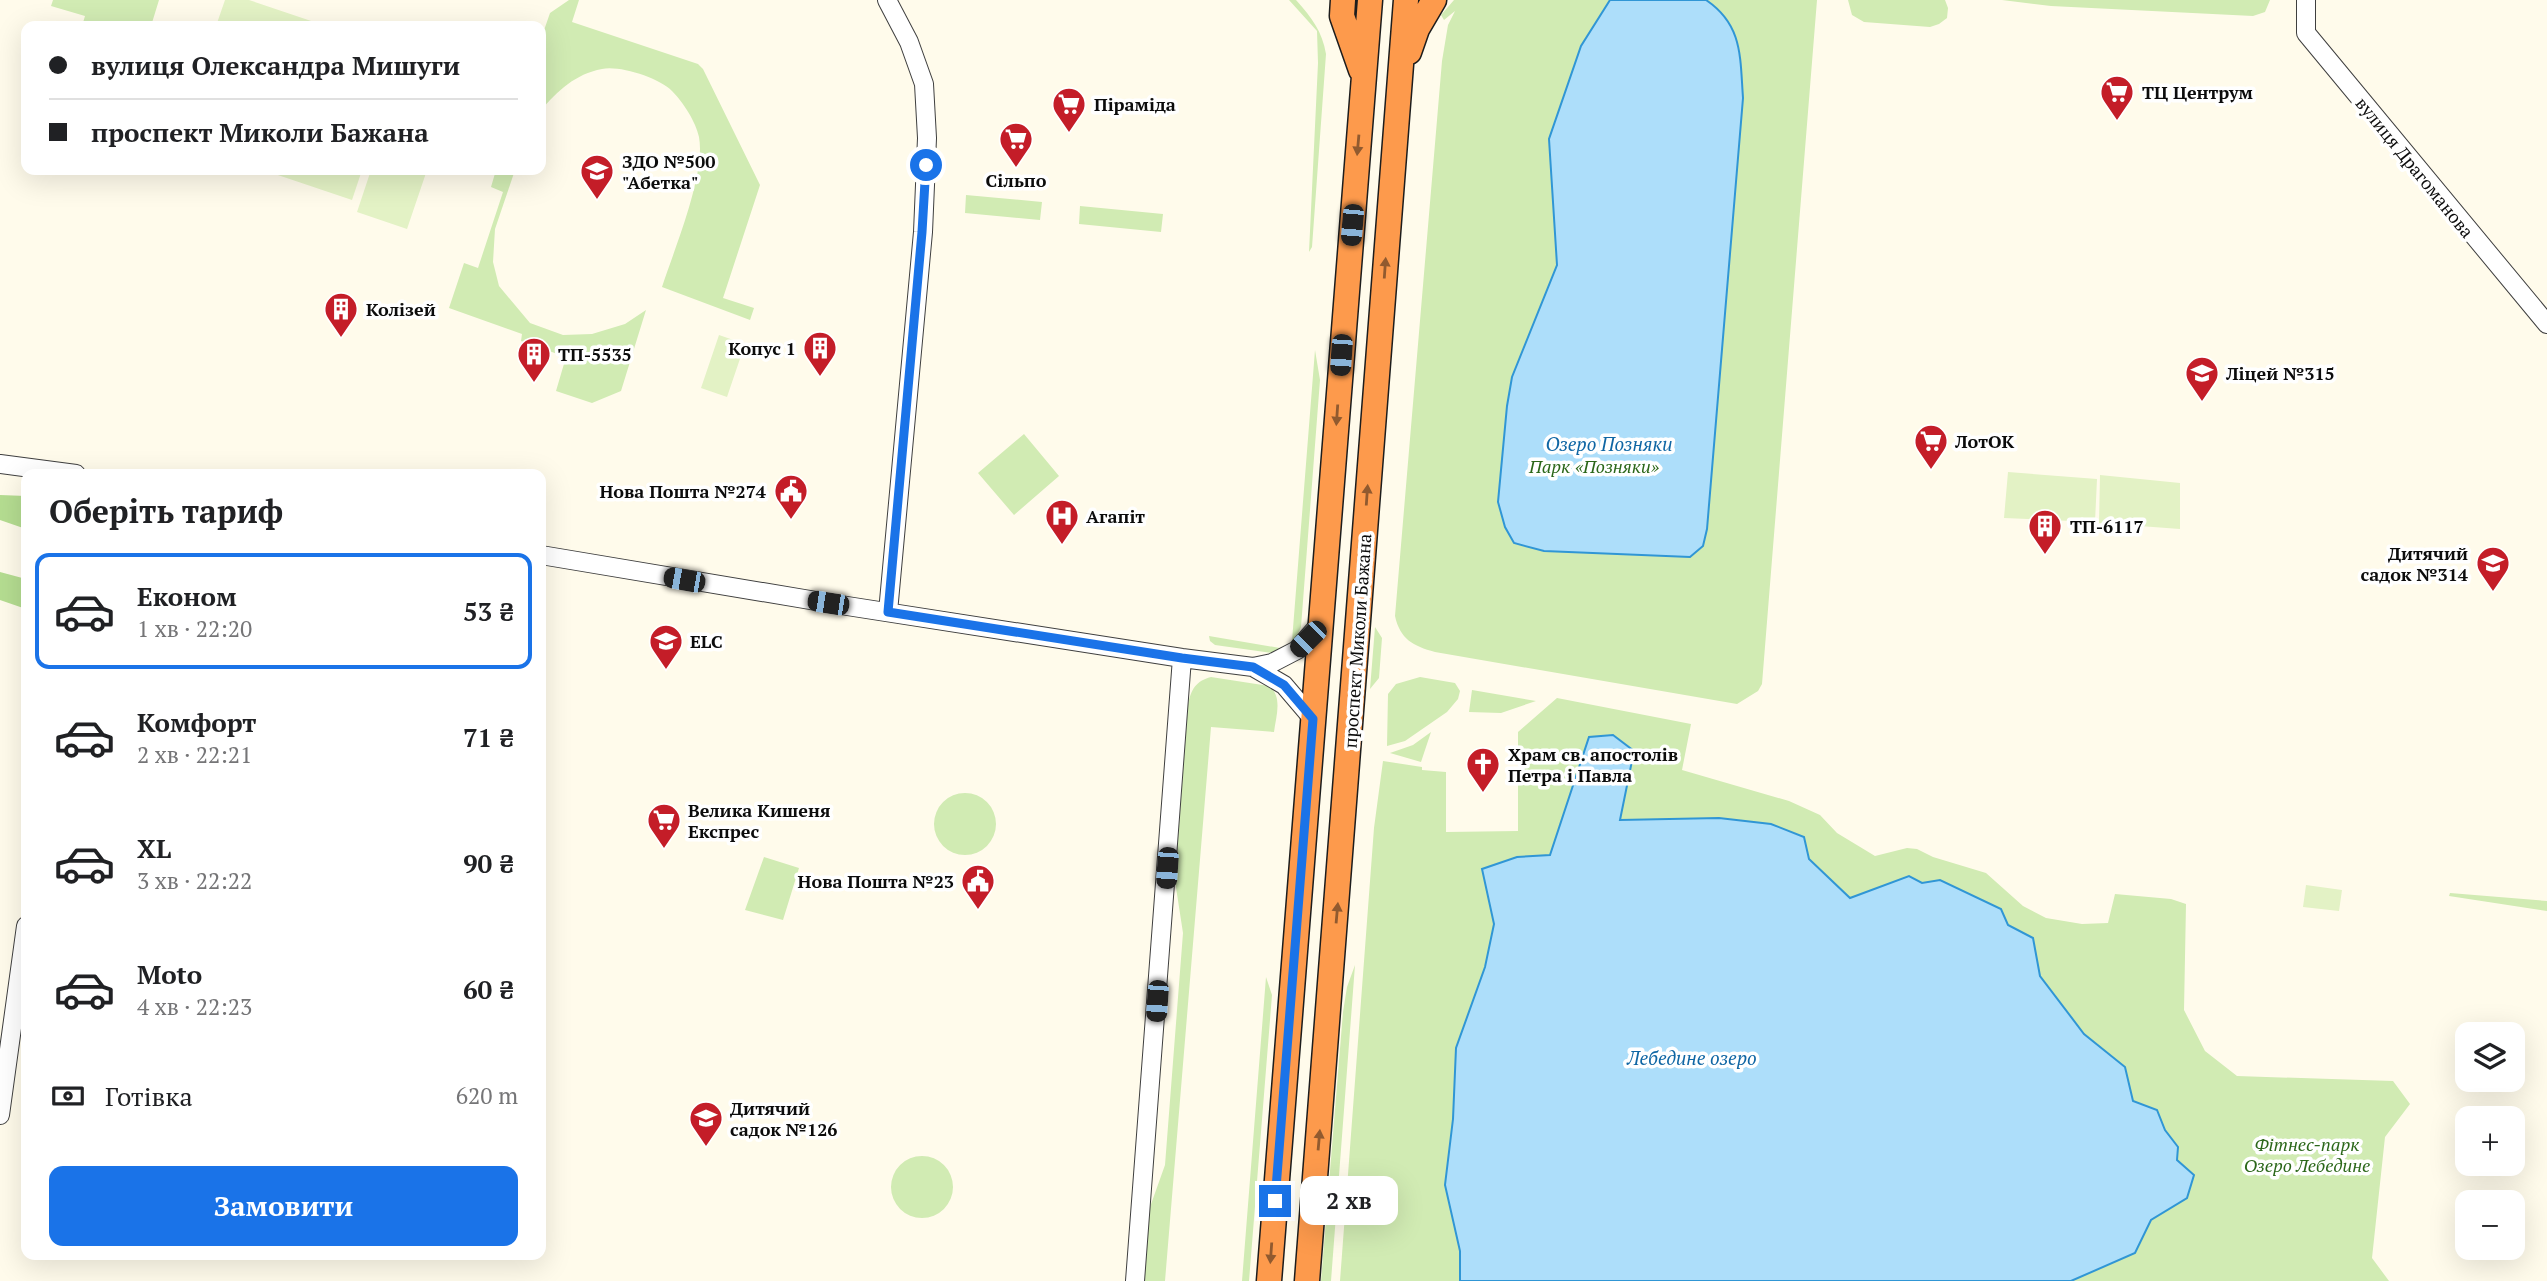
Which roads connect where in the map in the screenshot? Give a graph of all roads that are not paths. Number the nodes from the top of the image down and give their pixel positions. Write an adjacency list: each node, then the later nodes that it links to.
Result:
1 (887, 0): 13 (street)
2 (1370, 0): 8 (highway, проспект Миколи Бажана)
3 (1406, 0): 7 (highway, проспект Миколи Бажана)
4 (1434, 0): 7 (highway)
5 (2306, 0): 9 (street, вулиця Драгоманова)
6 (1340, 5): 8 (highway)
7 (1400, 75): 22 (highway, проспект Миколи Бажана, one-way to 7)
8 (1364, 77): 14 (highway, проспект Миколи Бажана, one-way to 14)
9 (2547, 324)
10 (0, 464): 11 (street)
11 (38, 469)
12 (546, 556): 13 (street)
13 (888, 612): 15 (street)
14 (1321, 623): 16 (street); 17 (highway, проспект Миколи Бажана)
15 (1182, 658): 16 (street); 20 (street)
16 (1253, 667): 17 (street)
17 (1313, 719): 21 (highway, проспект Миколи Бажана, one-way to 21)
18 (21, 962): 19 (street)
19 (0, 1115)
20 (1135, 1281)
21 (1269, 1281)
22 (1307, 1281)

